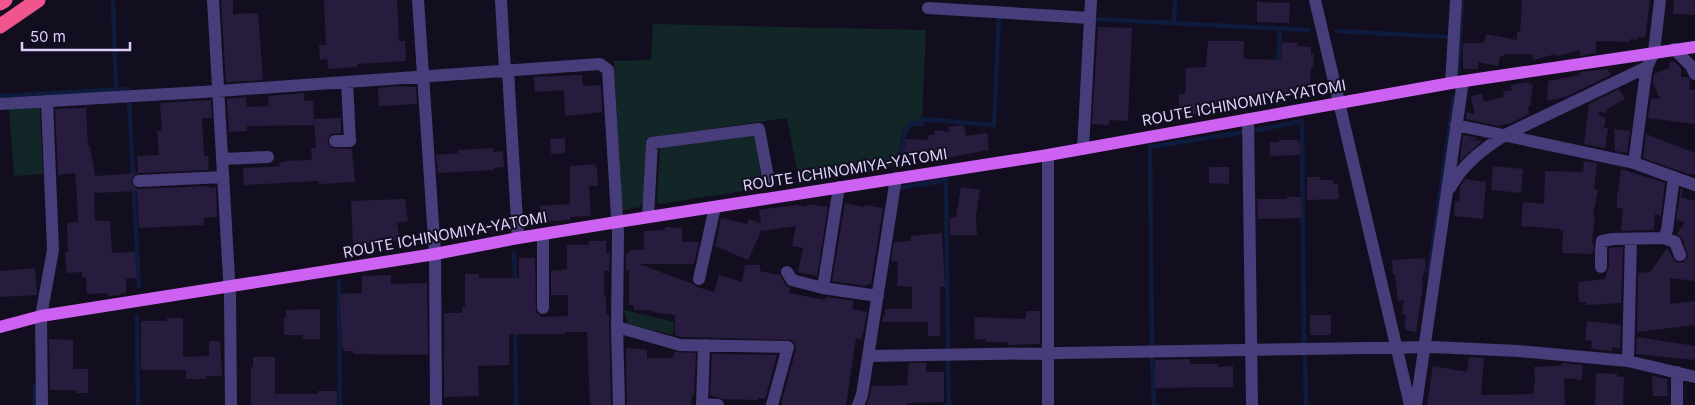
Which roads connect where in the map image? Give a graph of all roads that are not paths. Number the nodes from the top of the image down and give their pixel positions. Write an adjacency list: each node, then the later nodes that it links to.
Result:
1 (4, 0): 10 (highway)
2 (38, 0): 13 (highway)
3 (213, 0): 23 (street)
4 (418, 0): 20 (street)
5 (501, 0): 18 (street)
6 (1091, 0): 12 (street)
7 (1315, 0): 25 (street)
8 (1456, 0): 22 (street)
9 (1660, 0): 16 (street)
10 (0, 3)
11 (928, 8): 12 (street)
12 (1090, 18): 31 (street)
13 (0, 26)
14 (1695, 46): 15 (main road, ROUTE ICHINOMIYA-YATOMI)
15 (1674, 49): 16 (main road, ROUTE ICHINOMIYA-YATOMI); 19 (street)
16 (1654, 52): 17 (street); 22 (main road, ROUTE ICHINOMIYA-YATOMI)
17 (1647, 67): 29 (street); 35 (street)
18 (507, 71): 20 (street); 46 (street); 48 (street)
19 (1695, 74)
20 (423, 77): 21 (street); 51 (street)
21 (347, 82): 23 (street); 30 (street)
22 (1457, 82): 25 (main road, ROUTE ICHINOMIYA-YATOMI); 28 (street)
23 (218, 91): 24 (street); 34 (street)
24 (47, 101): 26 (street); 60 (street)
25 (1340, 103): 27 (main road, ROUTE ICHINOMIYA-YATOMI); 65 (street)
26 (0, 104)
27 (1248, 119): 31 (main road, ROUTE ICHINOMIYA-YATOMI); 66 (street)
28 (1456, 125): 29 (street); 43 (street)
29 (1505, 135): 35 (street); 43 (street)
30 (334, 142)
31 (1083, 149): 32 (main road, ROUTE ICHINOMIYA-YATOMI)
32 (1048, 155): 38 (main road, ROUTE ICHINOMIYA-YATOMI); 67 (street)
33 (268, 157): 34 (street)
34 (222, 159): 36 (street)
35 (1634, 163): 39 (street)
36 (223, 176): 40 (street); 56 (street)
37 (768, 177): 45 (street)
38 (896, 178): 42 (main road, ROUTE ICHINOMIYA-YATOMI); 58 (street)
39 (1674, 178): 41 (street); 49 (street)
40 (139, 181)
41 (1695, 185)
42 (839, 187): 44 (main road, ROUTE ICHINOMIYA-YATOMI); 57 (street)
43 (1448, 191): 64 (street)
44 (715, 207): 45 (main road, ROUTE ICHINOMIYA-YATOMI); 55 (street)
45 (648, 217): 46 (main road, ROUTE ICHINOMIYA-YATOMI)
46 (617, 222): 47 (main road, ROUTE ICHINOMIYA-YATOMI); 62 (street)
47 (543, 234): 48 (main road, ROUTE ICHINOMIYA-YATOMI); 59 (street)
48 (518, 238): 51 (main road, ROUTE ICHINOMIYA-YATOMI)
49 (1664, 238): 50 (street); 52 (street)
50 (1631, 239): 53 (street); 69 (street)
51 (435, 254): 56 (main road, ROUTE ICHINOMIYA-YATOMI); 74 (street)
52 (1680, 255)
53 (1600, 267)
54 (787, 272): 57 (street)
55 (699, 278)
56 (229, 287): 60 (main road, ROUTE ICHINOMIYA-YATOMI); 73 (street)
57 (823, 288): 58 (street)
58 (878, 296): 68 (street)
59 (543, 308)
60 (41, 316): 61 (main road, ROUTE ICHINOMIYA-YATOMI); 72 (street)
61 (0, 327)
62 (617, 327): 63 (street); 75 (street)
63 (704, 345): 76 (street); 77 (street)
64 (1424, 348): 65 (street); 69 (street); 82 (street)
65 (1396, 349): 66 (street); 81 (street)
66 (1251, 350): 67 (street); 80 (street)
67 (1048, 353): 68 (street); 79 (street)
68 (868, 356): 78 (street)
69 (1628, 361): 70 (street)
70 (1677, 372): 71 (street); 83 (street)
71 (1695, 377)
72 (42, 405)
73 (231, 405)
74 (436, 405)
75 (619, 405)
76 (718, 405)
77 (772, 405)
78 (858, 405)
79 (1048, 405)
80 (1252, 405)
81 (1410, 405)
82 (1416, 405)
83 (1677, 405)

